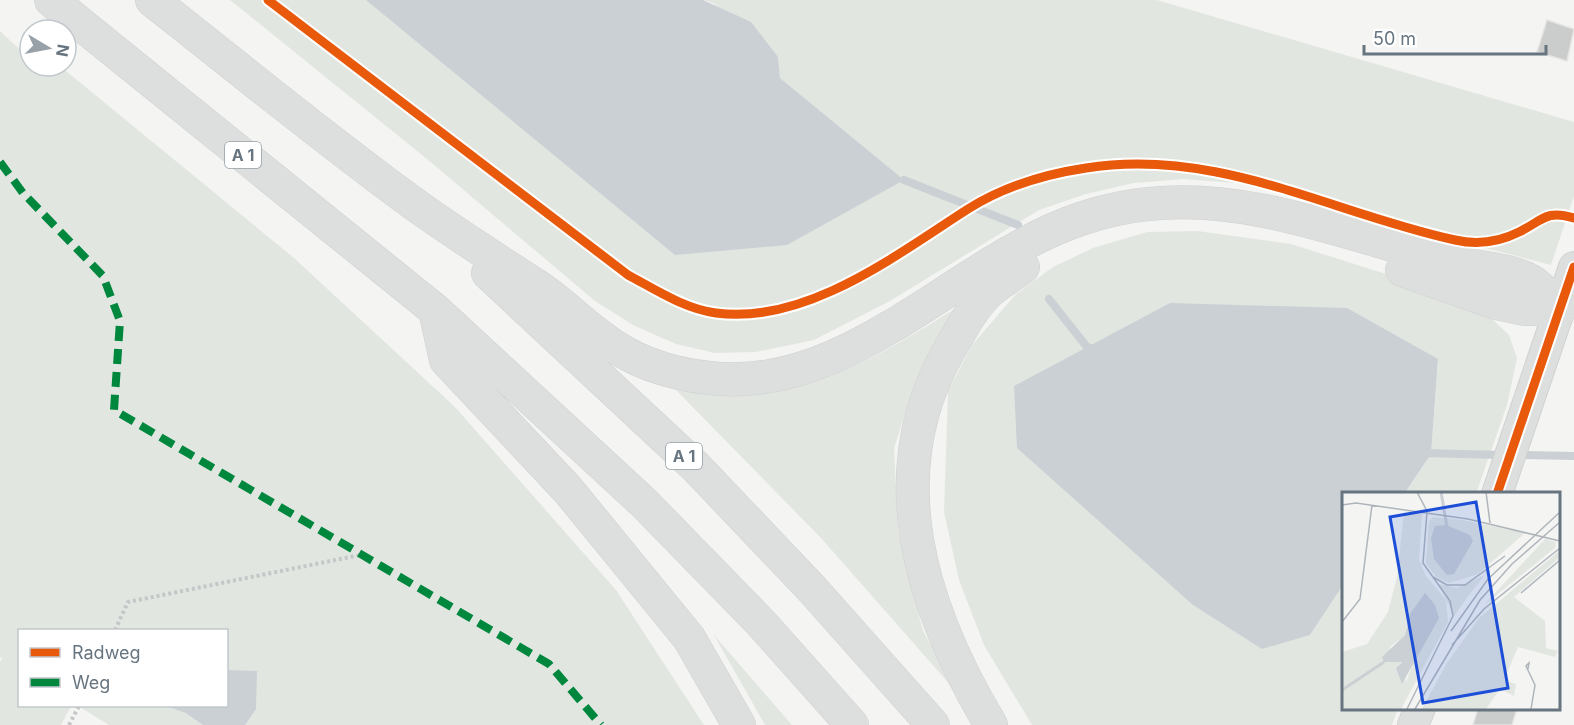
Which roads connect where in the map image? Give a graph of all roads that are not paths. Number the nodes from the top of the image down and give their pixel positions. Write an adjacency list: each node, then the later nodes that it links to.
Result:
1 (51, 0): 6 (highway, A 1)
2 (152, 0): 3 (highway, A 1)
3 (417, 206): 5 (highway); 11 (highway, A 1)
4 (1574, 267): 5 (main road)
5 (1560, 309): 7 (main road); 12 (highway)
6 (435, 310): 9 (highway); 10 (highway, A 1)
7 (1498, 492)
8 (1419, 710): 13 (main road)
9 (739, 725)
10 (852, 725)
11 (933, 725)
12 (991, 725)
13 (1413, 725)

